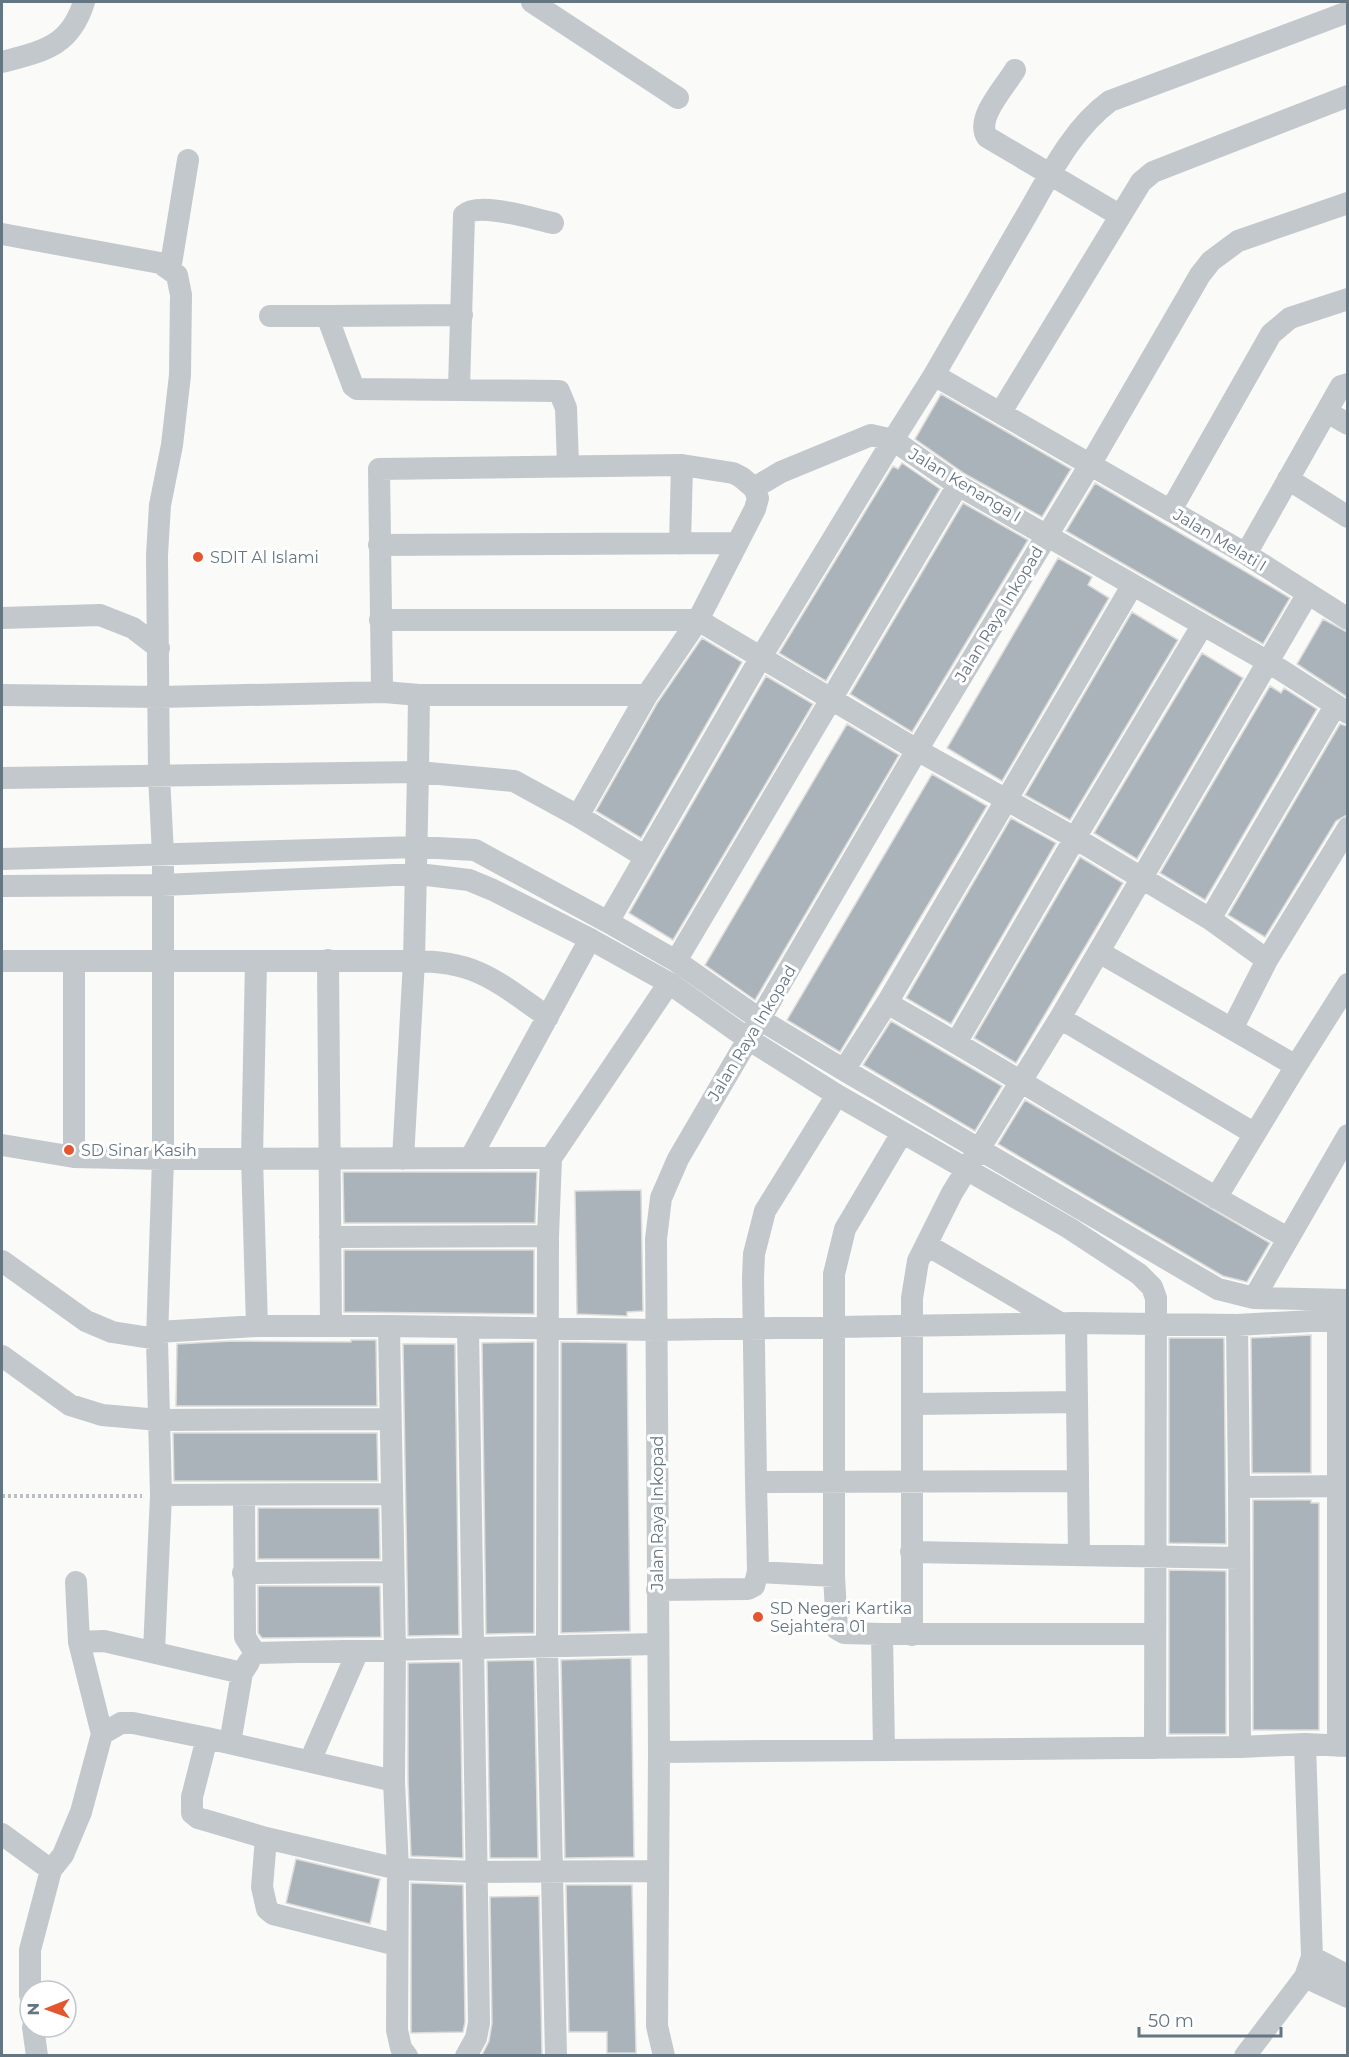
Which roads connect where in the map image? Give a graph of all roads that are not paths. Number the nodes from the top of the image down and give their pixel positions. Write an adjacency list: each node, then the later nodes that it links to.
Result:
1 (84, 2): 4 (street)
2 (532, 2): 7 (street)
3 (1341, 10): 9 (street)
4 (2, 62)
5 (1015, 70): 9 (street)
6 (1347, 96): 11 (street)
7 (678, 98)
8 (188, 159): 14 (street)
9 (1050, 176): 11 (street); 19 (street)
10 (1347, 203): 26 (street, Jalan Raya Inkopad)
11 (1119, 214): 22 (street)
12 (553, 223): 16 (street)
13 (2, 234): 14 (street)
14 (170, 270): 46 (street)
15 (1347, 299): 32 (street)
16 (462, 315): 18 (street); 21 (street)
17 (270, 316): 18 (street)
18 (327, 316): 21 (street)
19 (934, 375): 22 (street, Jalan Melati I); 25 (street)
20 (1347, 384): 23 (street)
21 (459, 388): 27 (street)
22 (1001, 412): 26 (street, Jalan Melati I)
23 (1327, 412): 24 (street); 29 (street)
24 (1347, 424)
25 (893, 441): 30 (street, Jalan Kenanga I); 31 (street); 47 (street, Jalan Kenanga I)
26 (1091, 463): 32 (street, Jalan Melati I); 34 (street, Jalan Raya Inkopad)
27 (568, 465): 28 (street); 37 (street)
28 (682, 465): 31 (street); 36 (street)
29 (1288, 479): 33 (street); 38 (street)
30 (958, 485): 34 (street, Jalan Kenanga I); 54 (street)
31 (754, 488): 35 (street)
32 (1171, 510): 38 (street, Jalan Melati I)
33 (1347, 517)
34 (1048, 534): 39 (street, Jalan Kenanga I); 56 (street, Jalan Raya Inkopad)
35 (736, 543): 36 (street); 44 (street)
36 (680, 544): 37 (street)
37 (379, 545): 43 (street)
38 (1246, 554): 40 (street, Jalan Melati I)
39 (1132, 586): 45 (street, Jalan Kenanga I); 60 (street)
40 (1307, 595): 42 (street, Jalan Melati I); 48 (street)
41 (2, 618): 46 (street)
42 (1347, 619)
43 (380, 620): 44 (street); 49 (street)
44 (698, 620): 47 (street); 52 (street)
45 (1203, 626): 48 (street, Jalan Kenanga I); 63 (street)
46 (159, 648): 53 (street)
47 (761, 657): 54 (street); 66 (street, Jalan Kenanga I)
48 (1270, 663): 55 (street, Jalan Kenanga I); 69 (street)
49 (384, 692): 51 (street); 53 (street)
50 (2, 695): 53 (street)
51 (419, 695): 52 (street); 57 (street)
52 (646, 695): 61 (street)
53 (160, 697): 58 (street)
54 (832, 700): 56 (street); 83 (street)
55 (1341, 710): 72 (street)
56 (917, 750): 60 (street); 90 (street, Jalan Raya Inkopad)
57 (418, 772): 58 (street); 61 (street); 64 (street)
58 (159, 776): 59 (street); 65 (street)
59 (2, 778)
60 (1007, 799): 63 (street); 86 (street)
61 (578, 816): 66 (street)
62 (1347, 828): 77 (street)
63 (1075, 838): 69 (street); 93 (street)
64 (417, 847): 65 (street); 68 (street); 73 (street)
65 (163, 854): 67 (street); 70 (street)
66 (644, 856): 73 (street, Jalan Kenanga I)
67 (2, 859)
68 (418, 874): 70 (street); 74 (street); 82 (street)
69 (1143, 878): 72 (street); 75 (street)
70 (162, 885): 71 (street); 80 (street)
71 (2, 886)
72 (1210, 920): 77 (street)
73 (608, 922): 83 (street)
74 (591, 939): 84 (street); 88 (street)
75 (1099, 952): 89 (street); 91 (street)
76 (328, 960): 81 (street); 82 (street); 108 (street)
77 (1267, 960): 91 (street)
78 (2, 961): 79 (street)
79 (75, 961): 80 (street); 103 (street)
80 (163, 961): 81 (street); 107 (street)
81 (256, 961): 104 (street)
82 (414, 961): 88 (street); 109 (street)
83 (676, 961): 90 (street)
84 (669, 983): 92 (street); 106 (street)
85 (1347, 984): 87 (street)
86 (887, 1003): 93 (street); 95 (street)
87 (1342, 1009): 94 (street)
88 (548, 1017): 105 (street)
89 (1060, 1018): 96 (street); 99 (street)
90 (761, 1020): 92 (street, Jalan Raya Inkopad); 95 (street)
91 (1232, 1029): 94 (street)
92 (748, 1039): 97 (street); 130 (street, Jalan Raya Inkopad)
93 (956, 1042): 96 (street)
94 (1296, 1066): 99 (street)
95 (844, 1070): 102 (street)
96 (1022, 1080): 102 (street); 111 (street)
97 (837, 1095): 98 (street); 127 (street)
98 (902, 1133): 110 (street); 126 (street)
99 (1255, 1134): 111 (street)
100 (1347, 1135): 114 (street)
101 (2, 1145): 103 (street)
102 (979, 1150): 110 (street); 117 (street)
103 (74, 1157): 107 (street)
104 (252, 1158): 107 (street); 108 (street); 123 (street)
105 (471, 1158): 106 (street); 109 (street)
106 (551, 1158): 112 (street)
107 (163, 1159): 131 (street)
108 (329, 1159): 109 (street); 113 (street)
109 (404, 1159)
110 (967, 1170): 115 (street); 120 (street)
111 (1216, 1198): 114 (street)
112 (548, 1236): 113 (street); 129 (street)
113 (330, 1237): 124 (street)
114 (1286, 1237): 117 (street)
115 (927, 1245): 119 (street); 121 (street)
116 (2, 1261): 131 (street)
117 (1254, 1298): 118 (street)
118 (1343, 1310): 122 (street); 141 (street)
119 (1068, 1323): 120 (street); 121 (street); 133 (street)
120 (1156, 1324): 122 (street); 148 (street)
121 (913, 1325): 126 (street); 134 (street)
122 (1237, 1325): 142 (street)
123 (257, 1326): 124 (street); 131 (street)
124 (331, 1326): 125 (street)
125 (389, 1326): 128 (street); 135 (street)
126 (835, 1326): 127 (street); 140 (street)
127 (755, 1327): 130 (street); 139 (street)
128 (468, 1328): 129 (street); 162 (street)
129 (549, 1328): 130 (street); 161 (street)
130 (657, 1330): 155 (street, Jalan Raya Inkopad)
131 (158, 1335): 136 (street)
132 (2, 1356): 136 (street)
133 (1077, 1402): 134 (street); 138 (street)
134 (912, 1404): 137 (street)
135 (389, 1419): 136 (street); 143 (street)
136 (159, 1420): 144 (street)
137 (912, 1480): 138 (street); 140 (street); 146 (street)
138 (1078, 1481): 147 (street)
139 (756, 1482): 140 (street); 151 (street)
140 (833, 1482): 153 (street)
141 (1343, 1486): 142 (street); 172 (street)
142 (1239, 1487): 149 (street)
143 (391, 1494): 145 (street); 150 (street)
144 (161, 1496): 145 (street); 164 (street)
145 (244, 1497): 152 (street)
146 (911, 1552): 147 (street); 158 (street)
147 (1079, 1555): 148 (street)
148 (1157, 1556): 149 (street); 156 (street)
149 (1239, 1558): 173 (street)
150 (392, 1572): 152 (street); 163 (street)
151 (758, 1572): 153 (street); 155 (street)
152 (243, 1573): 166 (street)
153 (834, 1576): 157 (street)
154 (76, 1582): 159 (street)
155 (657, 1590): 160 (street, Jalan Raya Inkopad)
156 (1155, 1634): 158 (street); 174 (street)
157 (882, 1635): 158 (street); 175 (street)
158 (912, 1635)
159 (80, 1642): 164 (street); 168 (street)
160 (657, 1644): 161 (street); 176 (street, Jalan Raya Inkopad)
161 (547, 1647): 162 (street); 185 (street)
162 (474, 1648): 163 (street); 184 (street)
163 (395, 1650): 165 (street); 178 (street)
164 (154, 1651): 167 (street)
165 (358, 1651): 166 (street); 177 (street)
166 (255, 1653): 167 (street)
167 (242, 1673): 170 (street)
168 (102, 1734): 169 (street); 182 (street)
169 (207, 1738): 170 (street); 180 (street)
170 (230, 1743): 177 (street)
171 (1305, 1744): 172 (street); 173 (street); 187 (street)
172 (1343, 1746)
173 (1240, 1747): 174 (street)
174 (1155, 1748): 175 (street)
175 (884, 1750): 176 (street)
176 (659, 1752): 183 (street, Jalan Raya Inkopad)
177 (310, 1761): 178 (street)
178 (394, 1780): 181 (street)
179 (2, 1834): 182 (street)
180 (266, 1838): 181 (street); 186 (street)
181 (398, 1869): 184 (street); 186 (street)
182 (51, 1870): 189 (street)
183 (658, 1871): 185 (street); 196 (street, Jalan Raya Inkopad)
184 (476, 1872): 185 (street); 194 (street)
185 (552, 1873): 195 (street)
186 (397, 1945): 192 (street)
187 (1308, 1967): 188 (street); 190 (street); 197 (street)
188 (1347, 1976)
189 (30, 1979)
190 (1347, 1997)
191 (35, 2039): 193 (street)
192 (398, 2049)
193 (37, 2055)
194 (466, 2055)
195 (556, 2055)
196 (664, 2055)
197 (1245, 2055)

